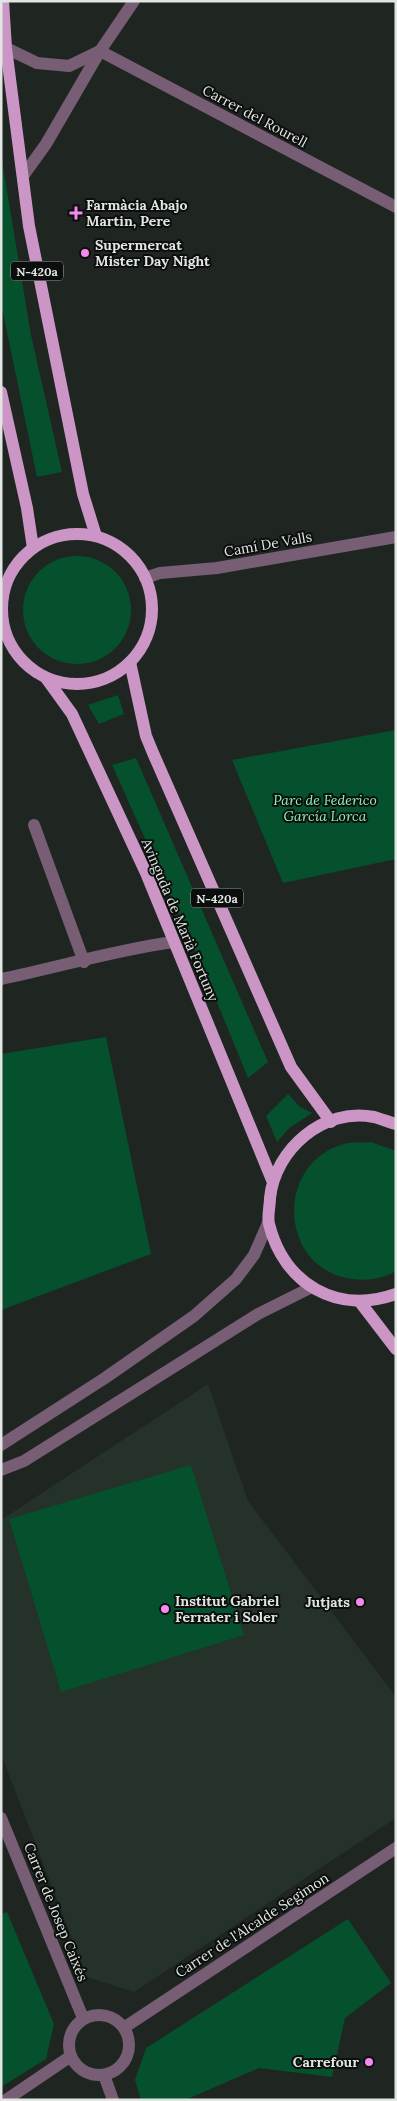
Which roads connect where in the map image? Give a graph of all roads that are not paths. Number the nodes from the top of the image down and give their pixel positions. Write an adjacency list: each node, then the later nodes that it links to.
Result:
1 (3, 1): 3 (main road, N-420a)
2 (134, 1): 4 (street)
3 (6, 48): 4 (street); 5 (main road, N-420a)
4 (100, 51): 5 (street); 6 (street, Carrer del Rourell)
5 (23, 176): 8 (main road, N-420a)
6 (396, 207)
7 (1, 392): 10 (main road)
8 (96, 536): 10 (main road); 12 (main road)
9 (396, 537): 12 (street, Camí De Valls)
10 (33, 548): 11 (main road)
11 (5, 576): 13 (main road)
12 (145, 578): 14 (main road)
13 (2, 620): 15 (main road)
14 (130, 662): 15 (main road); 20 (main road, N-420a)
15 (46, 678): 17 (main road, Avinguda de Marià Fortuny)
16 (34, 825): 18 (street)
17 (173, 942): 18 (street); 22 (main road, Avinguda de Marià Fortuny)
18 (84, 962): 19 (street)
19 (1, 979)
20 (331, 1122): 21 (main road); 22 (main road)
21 (396, 1124)
22 (272, 1180): 23 (main road)
23 (268, 1223): 24 (main road); 28 (street)
24 (310, 1288): 26 (main road); 29 (street)
25 (396, 1294): 26 (main road)
26 (360, 1302): 27 (main road)
27 (396, 1349)
28 (1, 1445)
29 (24, 1461): 30 (street); 31 (street)
30 (1, 1470)
31 (1, 1478)
32 (1, 1818): 34 (street, Carrer de Josep Caixés)
33 (396, 1848): 35 (street, Carrer de l'Alcalde Segimon)
34 (83, 2018): 35 (street); 36 (street)
35 (125, 2027): 37 (street)
36 (71, 2056): 37 (street); 38 (street)
37 (104, 2075): 39 (street)
38 (6, 2100)
39 (113, 2100)

